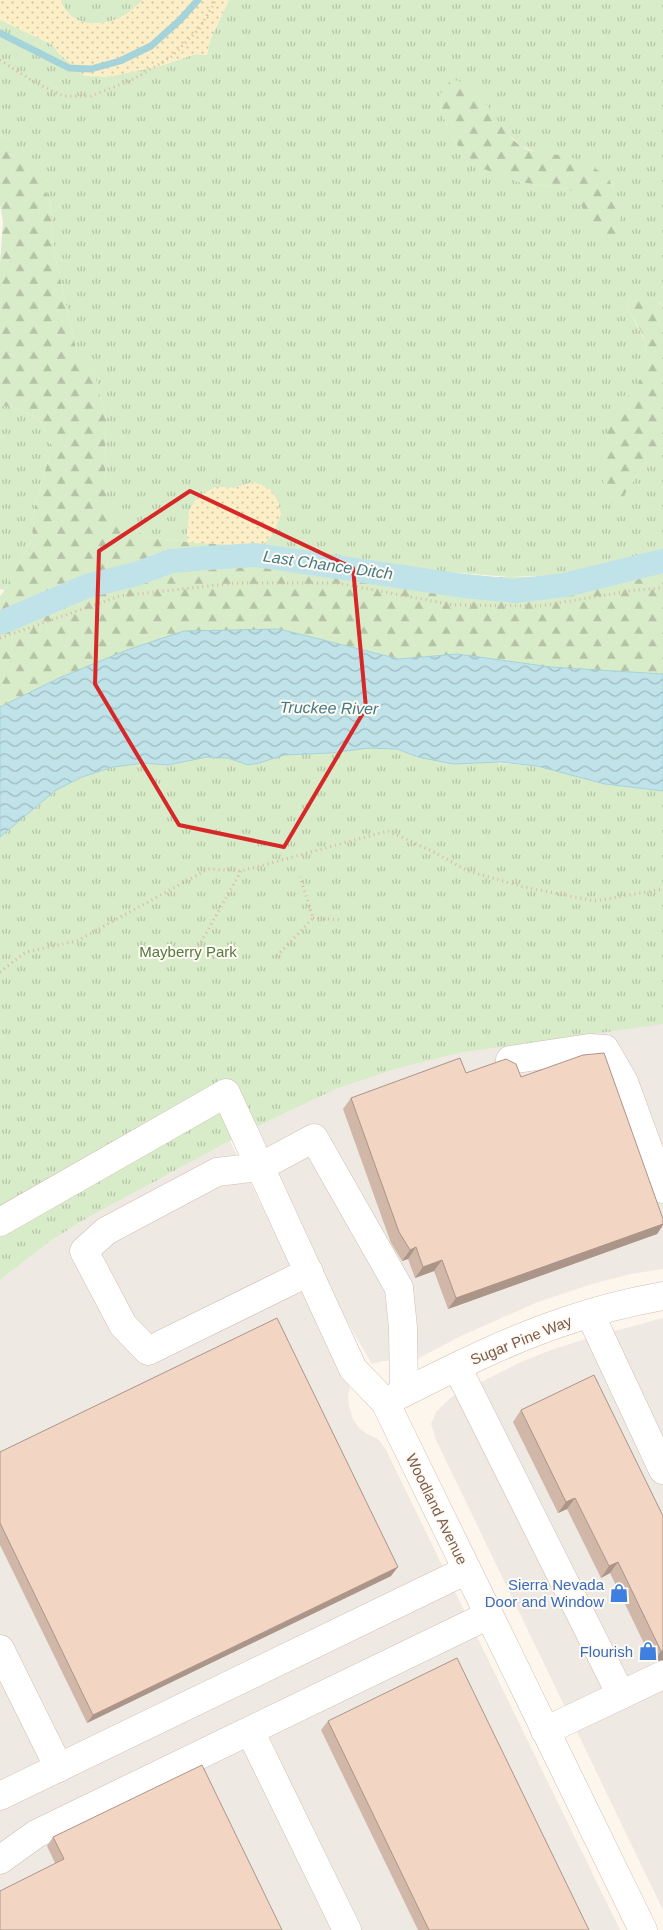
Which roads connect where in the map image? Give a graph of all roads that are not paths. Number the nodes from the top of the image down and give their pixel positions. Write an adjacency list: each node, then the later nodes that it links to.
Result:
1 (510, 1060): 3 (street)
2 (260, 1167): 4 (street, Woodland Avenue); 5 (street, Woodland Avenue); 5 (street); 9 (street)
3 (663, 1189)
4 (0, 1222)
5 (309, 1272): 9 (street, Woodland Avenue)
6 (663, 1296): 7 (street, Sugar Pine Way)
7 (590, 1314): 8 (street, Sugar Pine Way); 10 (street)
8 (457, 1367): 9 (street, Sugar Pine Way); 16 (street)
9 (395, 1397): 12 (street, Woodland Avenue)
10 (657, 1443): 11 (street)
11 (663, 1470)
12 (467, 1570): 13 (street, Woodland Avenue); 19 (street)
13 (489, 1615): 17 (street, Woodland Avenue); 18 (street)
14 (0, 1649): 19 (street)
15 (663, 1675): 16 (street)
16 (621, 1695): 17 (street)
17 (545, 1730): 23 (street, Woodland Avenue)
18 (250, 1731): 21 (street); 22 (street)
19 (59, 1768): 20 (street)
20 (0, 1796)
21 (0, 1860)
22 (347, 1930)
23 (643, 1930)

